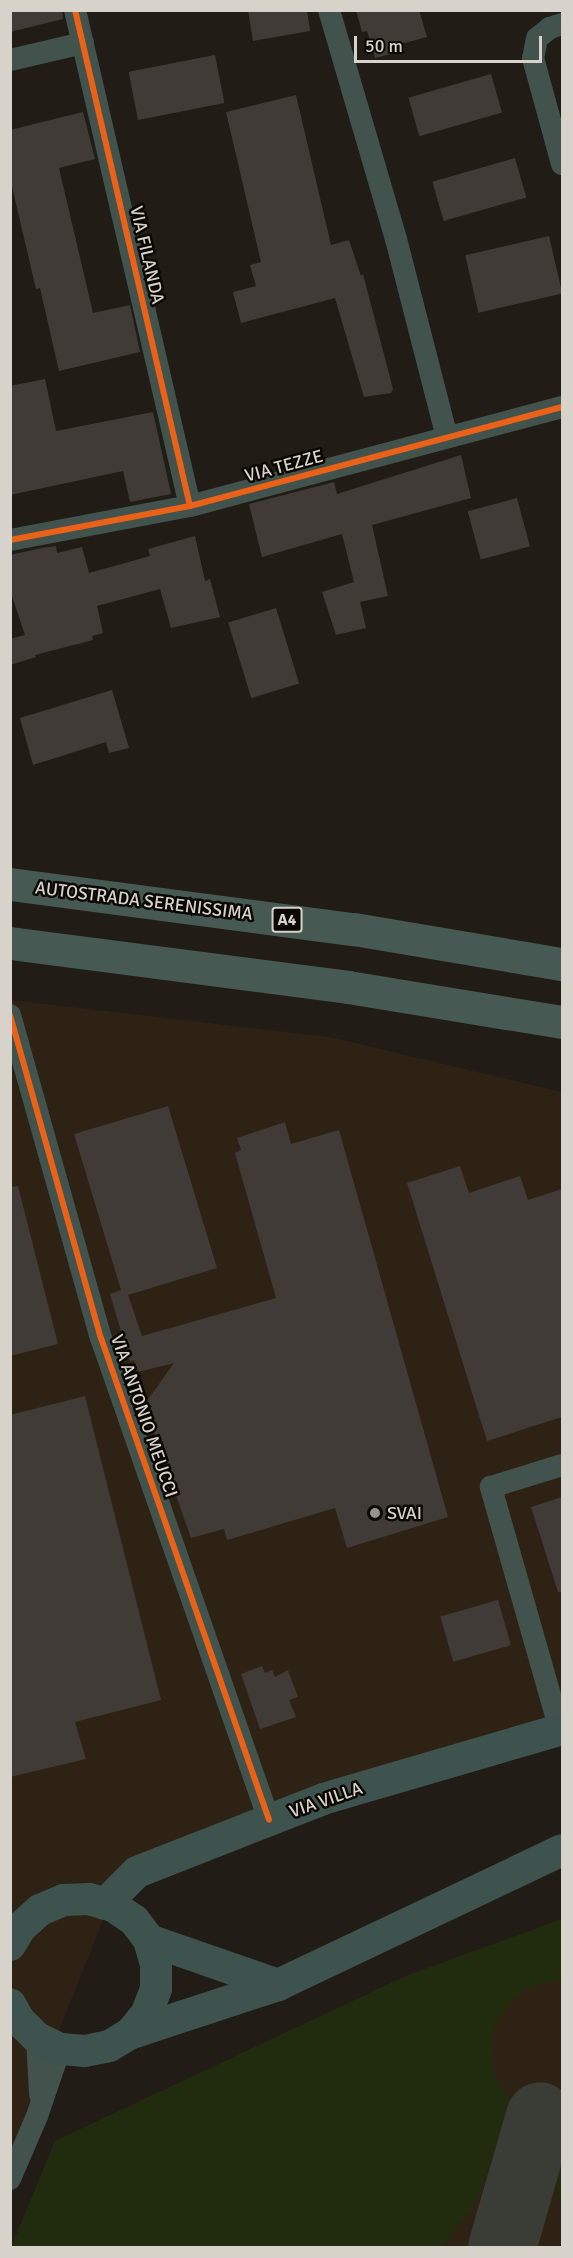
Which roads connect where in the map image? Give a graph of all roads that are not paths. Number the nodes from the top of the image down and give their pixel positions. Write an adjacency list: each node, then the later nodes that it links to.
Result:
1 (75, 10): 4 (street, VIA FILANDA)
2 (329, 10): 8 (street)
3 (562, 24): 6 (street)
4 (83, 43): 5 (street); 9 (street, VIA FILANDA)
5 (10, 60)
6 (562, 165)
7 (562, 407): 8 (street, VIA TEZZE)
8 (447, 437): 9 (street, VIA TEZZE)
9 (190, 506): 10 (street, VIA TEZZE)
10 (10, 540)
11 (10, 884): 13 (highway, AUTOSTRADA SERENISSIMA / A4)
12 (10, 943): 15 (highway)
13 (562, 964)
14 (10, 1015): 18 (street, VIA ANTONIO MEUCCI)
15 (562, 1022)
16 (562, 1465): 17 (street)
17 (561, 1730): 18 (street, VIA VILLA)
18 (269, 1820): 20 (street, VIA VILLA)
19 (562, 1850): 23 (street)
20 (105, 1904): 21 (street); 22 (street)
21 (149, 1940): 23 (street); 25 (street)
22 (10, 1945)
23 (278, 1985): 25 (street)
24 (10, 2004): 26 (street)
25 (129, 2034): 26 (street)
26 (48, 2043): 27 (street)
27 (10, 2179)

